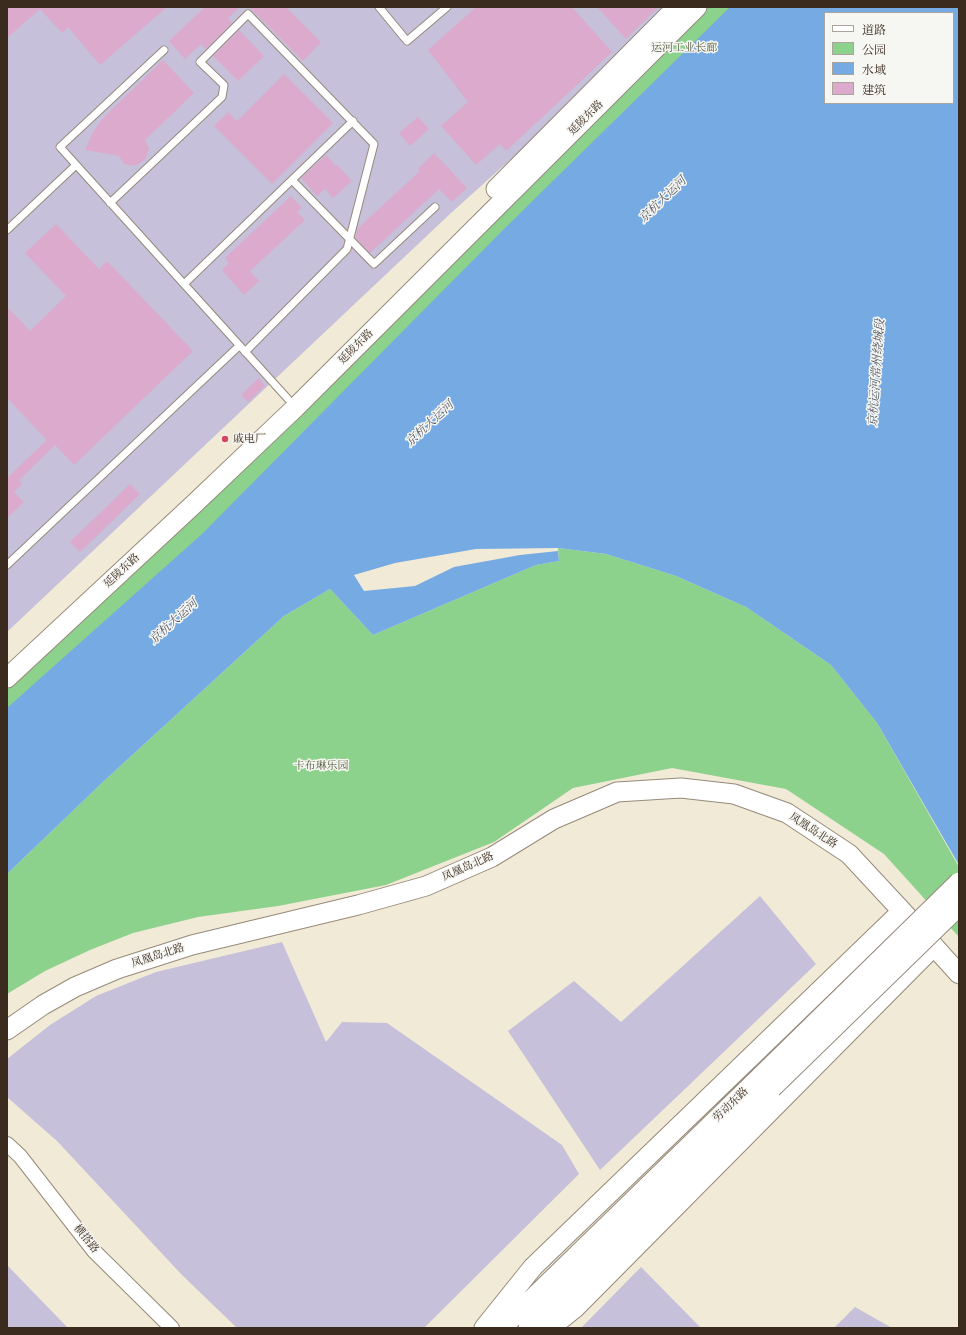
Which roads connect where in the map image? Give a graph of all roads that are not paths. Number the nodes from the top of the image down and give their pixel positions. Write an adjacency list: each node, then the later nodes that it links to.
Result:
1 (379, 7): 2 (lane)
2 (447, 7)
3 (677, 7): 16 (main road, 延陵东路)
4 (697, 7): 19 (main road, 延陵东路)
5 (164, 50): 7 (lane)
6 (353, 121): 8 (lane); 9 (lane); 12 (lane)
7 (76, 165): 9 (lane); 11 (lane)
8 (292, 180): 12 (lane); 13 (lane)
9 (110, 203): 13 (lane)
10 (435, 207): 12 (lane)
11 (7, 230)
12 (350, 239): 15 (lane)
13 (184, 284): 14 (lane)
14 (239, 346): 15 (lane); 17 (lane)
15 (245, 352): 16 (lane)
16 (288, 399): 18 (main road, 延陵东路)
17 (7, 565)
18 (7, 662)
19 (7, 678)
20 (959, 882): 26 (main road, 劳动东路, bridge)
21 (959, 906): 26 (main road, 劳动东路, bridge)
22 (902, 911): 23 (main road, 凤凰岛北路); 25 (main road, 凤凰岛北路); 29 (main road)
23 (934, 946): 24 (main road, 凤凰岛北路); 32 (main road)
24 (959, 974)
25 (7, 1030)
26 (767, 1082): 30 (main road, 劳动东路); 31 (main road, 劳动东路)
27 (7, 1144): 28 (street, 横搭路)
28 (172, 1328)
29 (484, 1328)
30 (502, 1328)
31 (528, 1328)
32 (550, 1328)

